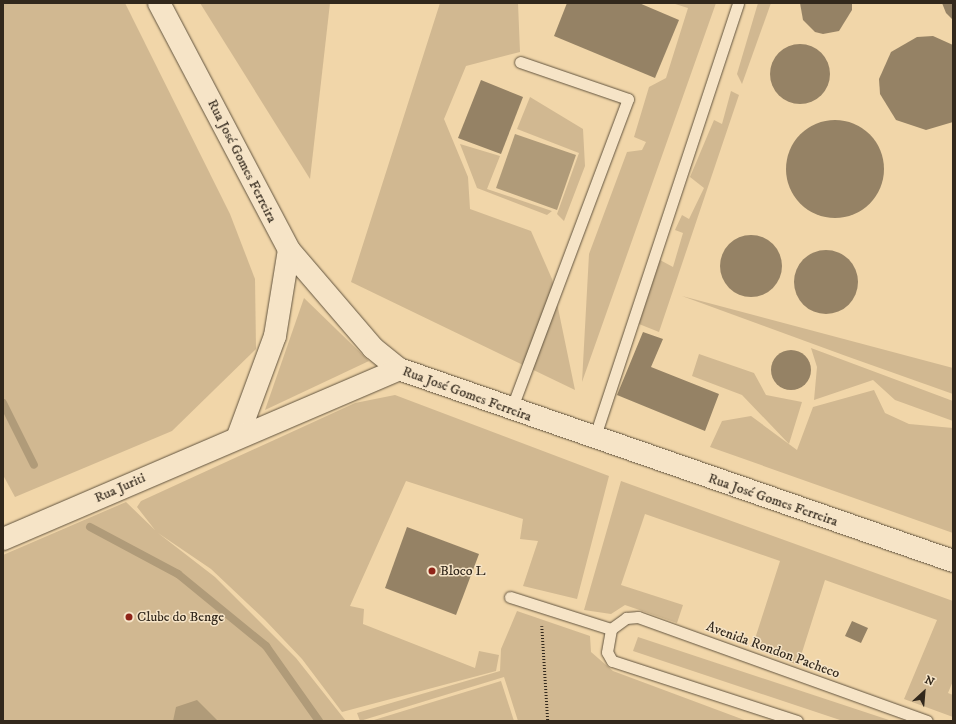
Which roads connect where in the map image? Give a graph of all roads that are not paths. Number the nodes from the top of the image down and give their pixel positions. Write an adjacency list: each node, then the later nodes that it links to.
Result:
1 (159, 3): 4 (street, Rua José Gomes Ferreira)
2 (738, 3): 8 (lane)
3 (520, 62): 6 (lane)
4 (289, 250): 5 (street, Rua José Gomes Ferreira); 7 (street)
5 (399, 369): 6 (street, Rua José Gomes Ferreira); 7 (street, Rua Juriti)
6 (511, 410): 8 (street, Rua José Gomes Ferreira)
7 (238, 436): 9 (street, Rua Juriti)
8 (594, 439): 10 (street, Rua José Gomes Ferreira)
9 (3, 539)
10 (953, 561)
11 (510, 597): 12 (lane)
12 (611, 629): 13 (lane); 14 (lane, Avenida Rondon Pacheco)
13 (796, 721)
14 (927, 721)

